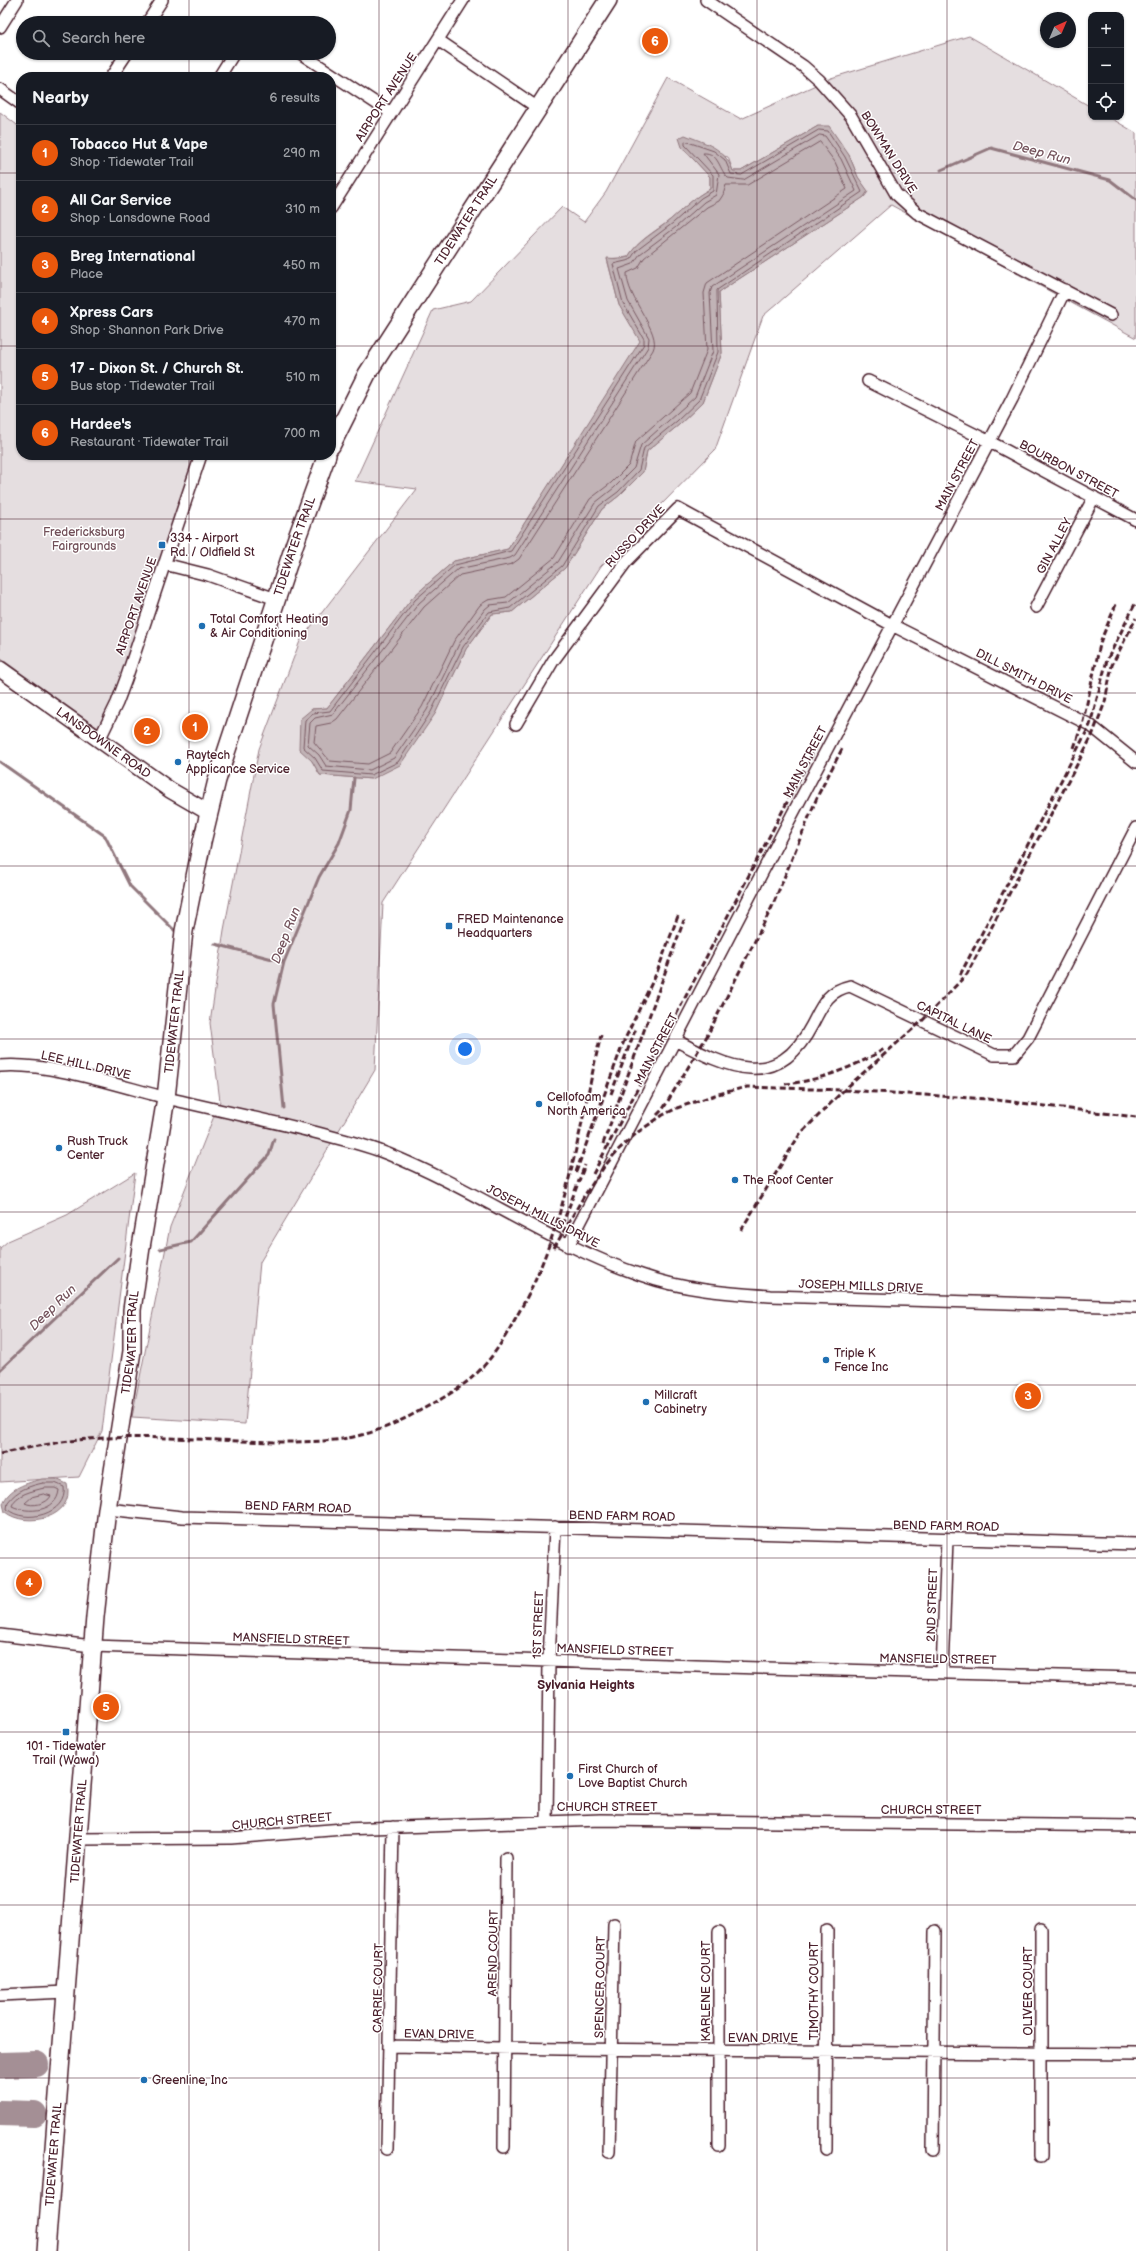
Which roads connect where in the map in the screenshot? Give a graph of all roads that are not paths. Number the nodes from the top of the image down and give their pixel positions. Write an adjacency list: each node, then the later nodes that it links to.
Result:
1 (17, 0): 7 (street)
2 (162, 0): 6 (street)
3 (463, 0): 8 (street, AIRPORT AVENUE)
4 (608, 0): 18 (main road, TIDEWATER TRAIL)
5 (706, 0): 21 (street, BOWMAN DRIVE)
6 (152, 16)
7 (1, 26)
8 (438, 40): 18 (street); 19 (street, AIRPORT AVENUE)
9 (122, 60): 12 (street)
10 (230, 60): 13 (street)
11 (311, 60): 14 (street)
12 (114, 72)
13 (222, 72)
14 (329, 72)
15 (336, 77): 19 (street)
16 (0, 89): 17 (street)
17 (16, 100)
18 (538, 108): 24 (main road, TIDEWATER TRAIL)
19 (390, 112): 20 (street, AIRPORT AVENUE)
20 (336, 190)
21 (1065, 290): 22 (street, BOWMAN DRIVE); 25 (street, MAIN STREET)
22 (1111, 314)
23 (868, 381): 25 (street, BOURBON STREET)
24 (336, 436)
25 (990, 442): 28 (street, BOURBON STREET); 33 (street, MAIN STREET)
26 (200, 460): 30 (street, AIRPORT AVENUE)
27 (325, 460): 31 (main road, TIDEWATER TRAIL)
28 (1094, 497): 29 (street, BOURBON STREET); 32 (street, GIN ALLEY)
29 (1136, 520)
30 (164, 564): 31 (street); 36 (street, AIRPORT AVENUE)
31 (276, 599): 38 (main road, TIDEWATER TRAIL)
32 (1036, 607)
33 (892, 626): 35 (street, RUSSO DRIVE); 37 (street, DILL SMITH DRIVE); 40 (street, MAIN STREET)
34 (0, 669): 36 (main road, LANSDOWNE ROAD)
35 (516, 724)
36 (99, 740): 38 (main road, LANSDOWNE ROAD)
37 (1136, 762)
38 (208, 812): 42 (main road, TIDEWATER TRAIL)
39 (1136, 828): 40 (street, CAPITAL LANE)
40 (675, 1040): 43 (street, MAIN STREET)
41 (0, 1066): 42 (street, LEE HILL DRIVE)
42 (166, 1098): 43 (street, JOSEPH MILLS DRIVE); 45 (main road, TIDEWATER TRAIL)
43 (568, 1246): 44 (street, JOSEPH MILLS DRIVE)
44 (1136, 1307)
45 (107, 1509): 46 (street, BEND FARM ROAD); 50 (main road, TIDEWATER TRAIL)
46 (555, 1527): 47 (street, BEND FARM ROAD); 51 (street, 1ST STREET)
47 (947, 1539): 48 (street, BEND FARM ROAD); 52 (street, 2ND STREET)
48 (1136, 1544)
49 (0, 1636): 50 (street, MANSFIELD STREET)
50 (92, 1646): 51 (street, MANSFIELD STREET); 57 (main road, TIDEWATER TRAIL)
51 (549, 1661): 52 (street, MANSFIELD STREET); 54 (street, 1ST STREET)
52 (942, 1672): 53 (street, MANSFIELD STREET)
53 (1136, 1678)
54 (547, 1820): 55 (street, CHURCH STREET); 56 (street, CHURCH STREET)
55 (1136, 1826)
56 (393, 1827): 57 (street, CHURCH STREET); 66 (street, CARRIE COURT)
57 (78, 1839): 64 (main road, TIDEWATER TRAIL)
58 (506, 1858): 67 (street, AREND COURT)
59 (614, 1924): 68 (street, SPENCER COURT)
60 (1042, 1929): 72 (street, OLIVER COURT)
61 (827, 1930): 70 (street, TIMOTHY COURT)
62 (935, 1931): 71 (street)
63 (719, 1932): 69 (street, KARLENE COURT)
64 (66, 1992): 65 (street); 81 (main road, TIDEWATER TRAIL)
65 (0, 1995)
66 (390, 2046): 67 (street, EVAN DRIVE); 76 (street, CARRIE COURT)
67 (505, 2048): 68 (street, EVAN DRIVE); 75 (street, AREND COURT)
68 (611, 2050): 69 (street, EVAN DRIVE); 79 (street, SPENCER COURT)
69 (719, 2051): 70 (street, EVAN DRIVE); 74 (street, KARLENE COURT)
70 (827, 2052): 71 (street, EVAN DRIVE); 77 (street, TIMOTHY COURT)
71 (934, 2053): 72 (street, EVAN DRIVE); 78 (street)
72 (1041, 2054): 73 (street, EVAN DRIVE); 80 (street, OLIVER COURT)
73 (1136, 2054)
74 (719, 2146)
75 (504, 2147)
76 (388, 2149)
77 (826, 2150)
78 (933, 2150)
79 (609, 2152)
80 (1040, 2156)
81 (46, 2251)

